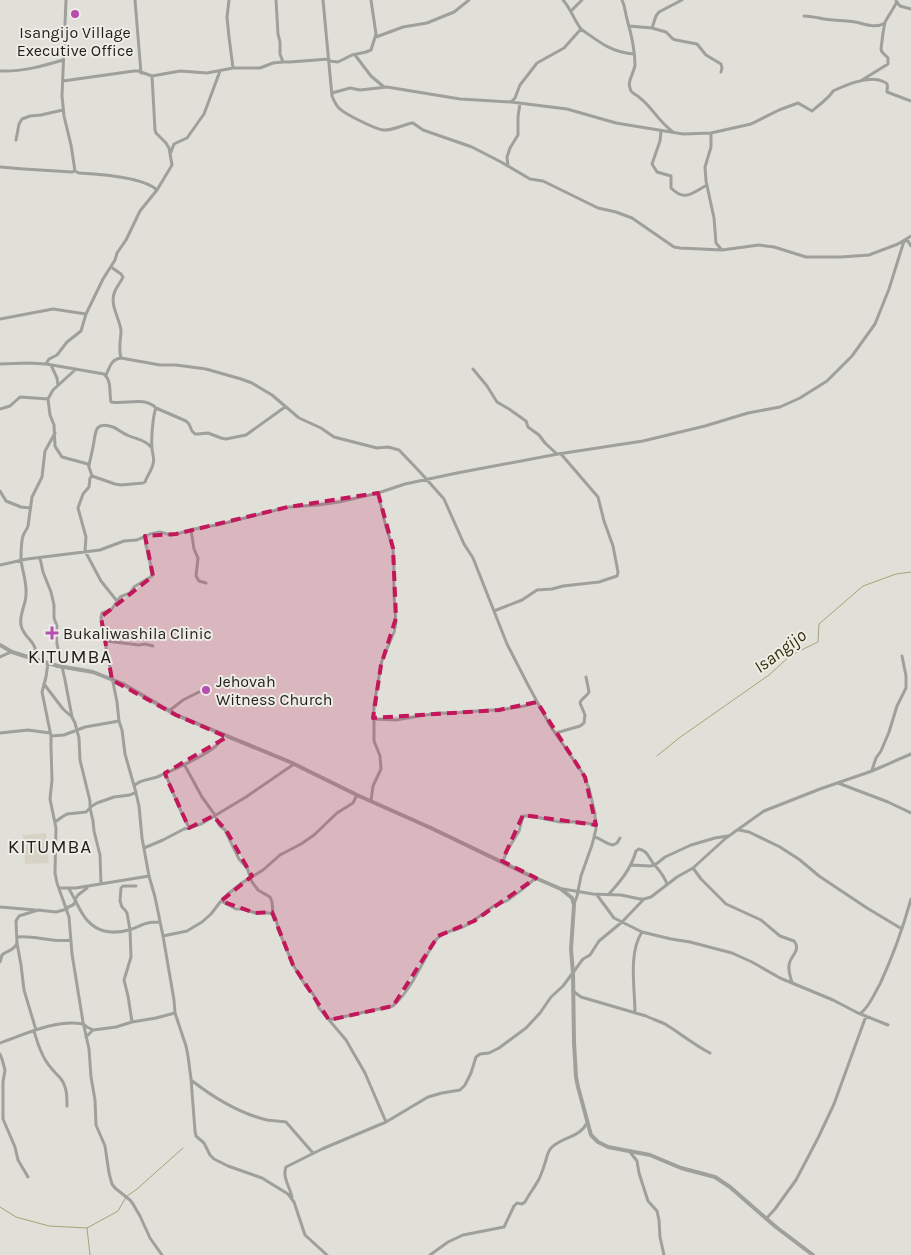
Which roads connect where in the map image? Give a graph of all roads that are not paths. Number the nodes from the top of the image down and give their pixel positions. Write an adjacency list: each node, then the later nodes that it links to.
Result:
1 (66, 0): 23 (street)
2 (136, 0): 30 (street)
3 (229, 0): 26 (street)
4 (276, 0): 25 (street)
5 (323, 0): 24 (street)
6 (371, 0): 20 (street)
7 (469, 0): 20 (street)
8 (564, 0): 14 (street)
9 (582, 0): 14 (street)
10 (622, 0): 17 (street)
11 (682, 0): 18 (street)
12 (896, 1): 13 (street); 16 (street)
13 (911, 9)
14 (571, 11): 19 (street)
15 (804, 16): 16 (street)
16 (886, 22): 33 (street)
17 (629, 26): 18 (street); 21 (street)
18 (652, 28): 29 (street)
19 (581, 29): 21 (street); 36 (street)
20 (376, 37): 22 (street)
21 (634, 54): 41 (street)
22 (355, 55): 24 (street); 34 (street)
23 (64, 60): 27 (street); 32 (street)
24 (329, 60): 25 (street); 35 (street)
25 (283, 62): 26 (street)
26 (234, 68): 28 (street)
27 (0, 71)
28 (220, 71): 31 (street); 44 (street)
29 (722, 72)
30 (141, 73): 31 (street); 32 (street)
31 (152, 76): 44 (street)
32 (63, 81): 39 (street)
33 (859, 81): 37 (street); 42 (street)
34 (384, 87): 35 (street); 36 (street)
35 (332, 93): 45 (street)
36 (511, 102): 38 (street)
37 (911, 102)
38 (520, 103): 40 (street); 45 (street)
39 (63, 110): 43 (street); 47 (street)
40 (661, 130): 41 (street); 48 (street)
41 (673, 132): 42 (street)
42 (711, 133): 48 (street)
43 (16, 140)
44 (171, 152): 49 (street)
45 (508, 166): 53 (street)
46 (0, 167): 47 (street)
47 (75, 171): 49 (street)
48 (707, 185): 53 (street)
49 (157, 190): 54 (street)
50 (911, 236): 51 (street)
51 (904, 241): 52 (street); 53 (street); 71 (street)
52 (911, 246)
53 (722, 250)
54 (111, 267): 55 (street); 57 (street)
55 (86, 314): 56 (street); 59 (street)
56 (0, 319)
57 (121, 358): 63 (street); 66 (street)
58 (0, 364): 59 (street)
59 (46, 364): 60 (street)
60 (51, 365): 61 (street); 64 (street)
61 (76, 369): 63 (street); 64 (street)
62 (472, 369): 71 (street)
63 (106, 375): 67 (street)
64 (58, 385): 65 (street)
65 (48, 399): 68 (street); 69 (street)
66 (285, 407): 67 (street); 74 (street)
67 (156, 408): 70 (street)
68 (0, 409)
69 (55, 433): 72 (street); 77 (street)
70 (152, 447): 72 (street); 73 (street)
71 (559, 454): 74 (street); 86 (street)
72 (89, 466): 73 (street)
73 (92, 476): 80 (street)
74 (427, 479): 76 (street); 86 (street)
75 (0, 491): 77 (street)
76 (378, 493): 78 (street); 103 (street)
77 (30, 508): 82 (street)
78 (191, 530): 79 (street); 84 (street)
79 (145, 536): 80 (street); 85 (street)
80 (85, 551): 81 (street); 85 (street)
81 (40, 558): 82 (street); 95 (street)
82 (21, 560): 83 (street); 93 (street)
83 (0, 565)
84 (206, 583)
85 (117, 600): 87 (street)
86 (494, 611): 100 (street)
87 (106, 640): 89 (street); 97 (street)
88 (0, 645): 90 (street)
89 (154, 646)
90 (12, 652): 92 (street); 93 (street)
91 (902, 656): 113 (street)
92 (0, 657)
93 (34, 659): 94 (street)
94 (48, 663): 95 (street); 98 (street)
95 (62, 667): 97 (street); 102 (street)
96 (586, 677): 107 (street)
97 (112, 680): 101 (street); 104 (street)
98 (44, 684): 102 (street); 108 (street)
99 (199, 692): 101 (street)
100 (536, 702): 103 (street); 107 (street)
101 (169, 712): 109 (street)
102 (72, 717): 105 (street)
103 (374, 719): 119 (street)
104 (118, 721): 105 (street); 116 (street)
105 (77, 729): 108 (street); 120 (street)
106 (0, 733): 108 (street)
107 (556, 733): 124 (street)
108 (50, 734): 123 (street)
109 (224, 735): 111 (street); 112 (street)
110 (911, 754): 113 (street)
111 (184, 764): 114 (street); 122 (street)
112 (294, 764): 118 (street); 122 (street)
113 (872, 771): 115 (street)
114 (165, 773): 116 (street); 125 (street)
115 (838, 783): 121 (street); 126 (street)
116 (135, 785): 117 (street)
117 (136, 792): 120 (street); 130 (street)
118 (357, 795): 119 (street); 136 (street)
119 (371, 801): 131 (street)
120 (90, 808): 123 (street); 138 (street)
121 (911, 813)
122 (215, 816): 125 (street); 136 (street)
123 (55, 822): 142 (street)
124 (596, 825): 128 (street); 131 (street)
125 (189, 828): 130 (street)
126 (738, 830): 127 (street); 161 (street)
127 (729, 836): 132 (street); 134 (street)
128 (594, 837): 129 (street); 145 (street)
129 (620, 838)
130 (144, 848): 135 (street)
131 (502, 862): 137 (street)
132 (655, 864): 133 (street); 133 (street); 139 (street)
133 (631, 865): 147 (street)
134 (693, 868): 139 (street); 170 (street)
135 (149, 876): 138 (street); 159 (street)
136 (249, 878): 152 (street); 158 (street)
137 (536, 878): 144 (street); 176 (street)
138 (101, 884): 140 (street)
139 (667, 884): 149 (street)
140 (91, 886): 143 (street); 151 (street)
141 (136, 886): 162 (street)
142 (59, 888): 143 (street); 155 (street)
143 (68, 889): 151 (street)
144 (561, 889): 145 (street); 153 (street)
145 (578, 892): 146 (street); 153 (street)
146 (597, 895): 147 (street); 160 (street)
147 (607, 896): 148 (street)
148 (634, 898): 149 (street); 156 (street)
149 (644, 899): 156 (street)
150 (911, 899): 161 (street)
151 (76, 900): 155 (street); 162 (street)
152 (221, 901): 158 (street); 164 (street)
153 (574, 905): 169 (street)
154 (0, 907): 157 (street)
155 (66, 908): 157 (street); 166 (street)
156 (636, 908): 160 (street)
157 (38, 910): 165 (street)
158 (274, 915): 176 (street)
159 (160, 922): 162 (street); 164 (street)
160 (622, 922): 163 (street); 169 (street)
161 (902, 929): 174 (street)
162 (130, 930): 177 (street)
163 (642, 932): 170 (street); 173 (street)
164 (163, 936): 172 (street)
165 (16, 937): 166 (street); 167 (street)
166 (71, 940): 178 (street)
167 (17, 943): 168 (street); 181 (street)
168 (0, 962)
169 (573, 973): 171 (street); 188 (street)
170 (792, 983): 174 (street)
171 (573, 990): 173 (street); 189 (street)
172 (175, 1013): 177 (street); 186 (street)
173 (635, 1013): 184 (street)
174 (860, 1014): 175 (street)
175 (866, 1016): 179 (street); 194 (street)
176 (329, 1020): 188 (street)
177 (132, 1022): 180 (street)
178 (83, 1024): 180 (street); 181 (street); 182 (street)
179 (888, 1025)
180 (93, 1030): 182 (street)
181 (35, 1031): 183 (street); 187 (street)
182 (86, 1037): 195 (street)
183 (0, 1043)
184 (710, 1053)
185 (0, 1054): 192 (street)
186 (191, 1079): 191 (street); 193 (street)
187 (67, 1106)
188 (386, 1122): 191 (street)
189 (587, 1124): 190 (street); 197 (street)
190 (630, 1152): 194 (street); 198 (street)
191 (313, 1153): 193 (street)
192 (28, 1177)
193 (292, 1198): 196 (street)
194 (766, 1219): 199 (street)
195 (162, 1255)
196 (327, 1255)
197 (430, 1255)
198 (664, 1255)
199 (813, 1255)

